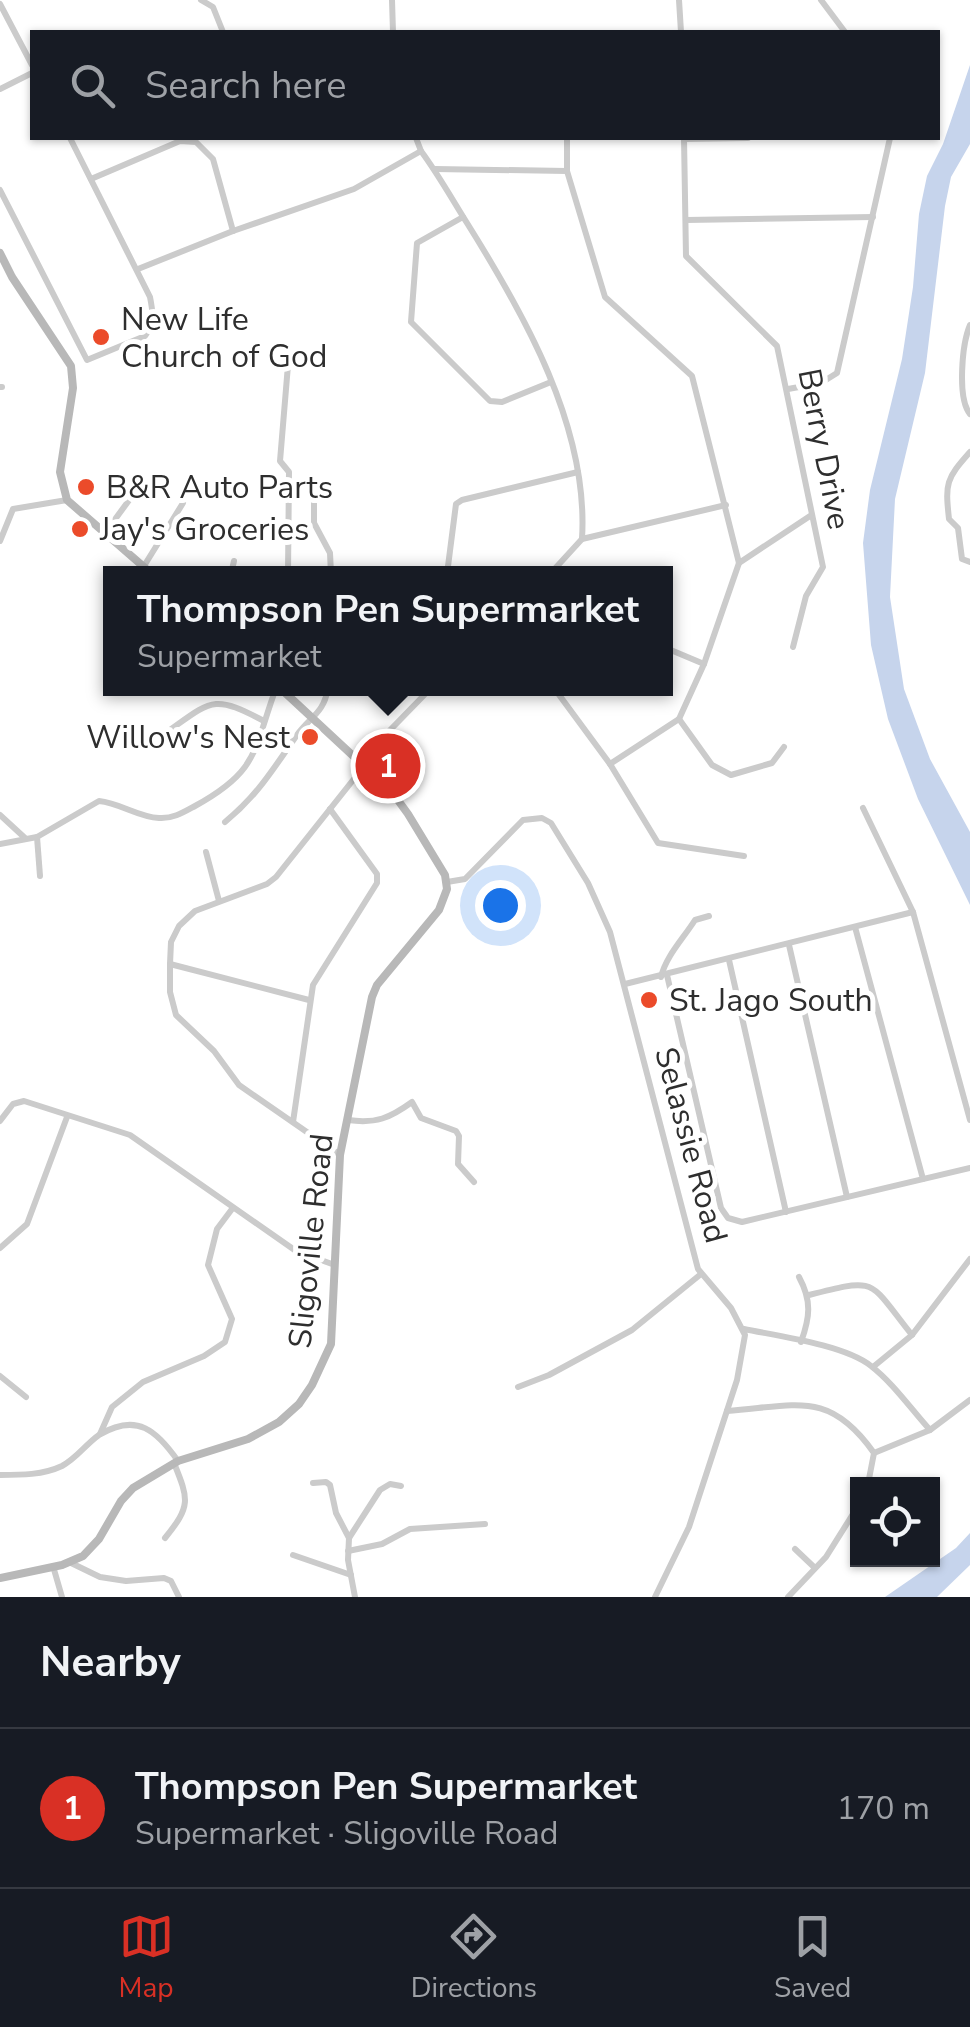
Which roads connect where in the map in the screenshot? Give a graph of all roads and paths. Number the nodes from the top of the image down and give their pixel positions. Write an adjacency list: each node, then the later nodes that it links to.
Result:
1 (201, 0): 6 (street)
2 (392, 0): 7 (street)
3 (679, 0): 8 (street)
4 (821, 0): 9 (street)
5 (0, 4): 10 (street)
6 (222, 30)
7 (393, 30)
8 (681, 30)
9 (844, 30)
10 (30, 61)
11 (30, 75): 12 (street)
12 (0, 89)
13 (71, 140): 21 (street)
14 (417, 140): 18 (street)
15 (568, 140): 20 (street)
16 (684, 140): 25 (street, Berry Drive)
17 (890, 140): 23 (street)
18 (421, 152): 19 (street); 26 (street)
19 (434, 169): 20 (street); 24 (street)
20 (568, 171): 40 (street)
21 (91, 179): 26 (street); 28 (street)
22 (0, 190): 28 (street)
23 (873, 216): 25 (street); 32 (street)
24 (463, 217): 31 (street); 31 (street)
25 (686, 220): 32 (street, Berry Drive)
26 (233, 230): 28 (street)
27 (0, 253): 38 (street)
28 (138, 269)
29 (970, 325): 33 (street)
30 (288, 365): 50 (street)
31 (552, 382): 35 (street)
32 (788, 389): 41 (street, Berry Drive)
33 (970, 414)
34 (970, 452): 46 (street)
35 (578, 472): 43 (street); 52 (street)
36 (138, 488): 42 (street)
37 (314, 493): 51 (street)
38 (67, 500): 42 (street); 44 (street)
39 (183, 504): 48 (street)
40 (726, 506): 43 (street); 47 (street)
41 (810, 516): 47 (street); 54 (street, Berry Drive)
42 (104, 534): 48 (street)
43 (582, 539): 53 (street)
44 (0, 541)
45 (234, 561): 49 (street)
46 (970, 562)
47 (739, 563): 56 (street)
48 (144, 566)
49 (233, 566)
50 (288, 566)
51 (331, 566)
52 (447, 566)
53 (557, 566)
54 (793, 647)
55 (673, 651): 56 (street)
56 (704, 664): 63 (street)
57 (275, 696): 64 (street)
58 (287, 696): 62 (street)
59 (327, 696): 62 (street)
60 (423, 696): 67 (street)
61 (560, 696): 68 (street)
62 (312, 718): 67 (street); 72 (street)
63 (679, 719): 66 (street); 68 (street)
64 (264, 721): 65 (street); 74 (street)
65 (167, 732)
66 (784, 747)
67 (362, 763): 70 (street); 79 (street)
68 (610, 764): 77 (street)
69 (863, 808): 81 (street)
70 (330, 809): 80 (street); 89 (street)
71 (0, 815): 73 (street)
72 (225, 822)
73 (26, 838): 74 (street); 75 (street)
74 (37, 838): 78 (street)
75 (0, 844)
76 (206, 852): 80 (street)
77 (744, 856)
78 (40, 876)
79 (447, 882): 88 (street, Selassie Road); 91 (street, Sligoville Road)
80 (220, 900): 86 (street)
81 (913, 912): 83 (street); 92 (street)
82 (709, 916): 87 (street)
83 (855, 927): 84 (street); 97 (street)
84 (789, 945): 85 (street); 99 (street)
85 (728, 960): 87 (street); 101 (street)
86 (170, 964): 89 (street); 94 (street)
87 (664, 976): 88 (street); 101 (street)
88 (625, 984): 105 (street, Selassie Road)
89 (308, 1000): 94 (street)
90 (67, 1117): 93 (street); 100 (street); 102 (street)
91 (348, 1120): 95 (street, Sligoville Road); 98 (street)
92 (970, 1120)
93 (0, 1121)
94 (293, 1122): 95 (street)
95 (340, 1155): 104 (street, Sligoville Road)
96 (970, 1168): 97 (street)
97 (923, 1179): 99 (street)
98 (474, 1182)
99 (847, 1197): 101 (street)
100 (232, 1208): 104 (street); 118 (street)
101 (786, 1212)
102 (0, 1248)
103 (970, 1259): 109 (street)
104 (332, 1264): 120 (street, Sligoville Road)
105 (700, 1274): 108 (street, Selassie Road); 113 (street)
106 (799, 1277): 107 (street)
107 (808, 1295): 109 (street); 110 (street)
108 (744, 1330): 110 (street); 116 (street)
109 (912, 1335): 111 (street)
110 (800, 1342): 111 (street)
111 (873, 1366): 117 (street)
112 (0, 1376): 114 (street)
113 (518, 1388)
114 (26, 1396)
115 (970, 1400): 117 (street)
116 (727, 1411): 119 (street); 140 (street)
117 (930, 1430): 119 (street)
118 (100, 1434): 120 (street); 121 (street)
119 (874, 1453): 122 (street)
120 (176, 1462): 127 (street); 132 (street, Sligoville Road)
121 (0, 1475)
122 (869, 1477)
123 (312, 1483): 128 (street)
124 (401, 1486): 128 (street)
125 (850, 1518): 134 (street)
126 (485, 1524): 130 (street)
127 (166, 1538)
128 (349, 1538): 130 (street)
129 (794, 1549): 134 (street)
130 (348, 1551): 135 (street)
131 (293, 1556): 135 (street)
132 (69, 1562): 133 (street, Sligoville Road); 138 (street)
133 (54, 1566): 136 (street, Sligoville Road); 137 (street)
134 (815, 1568): 141 (street)
135 (351, 1575): 139 (street)
136 (0, 1578)
137 (62, 1597)
138 (179, 1597)
139 (355, 1597)
140 (655, 1597)
141 (788, 1597)

